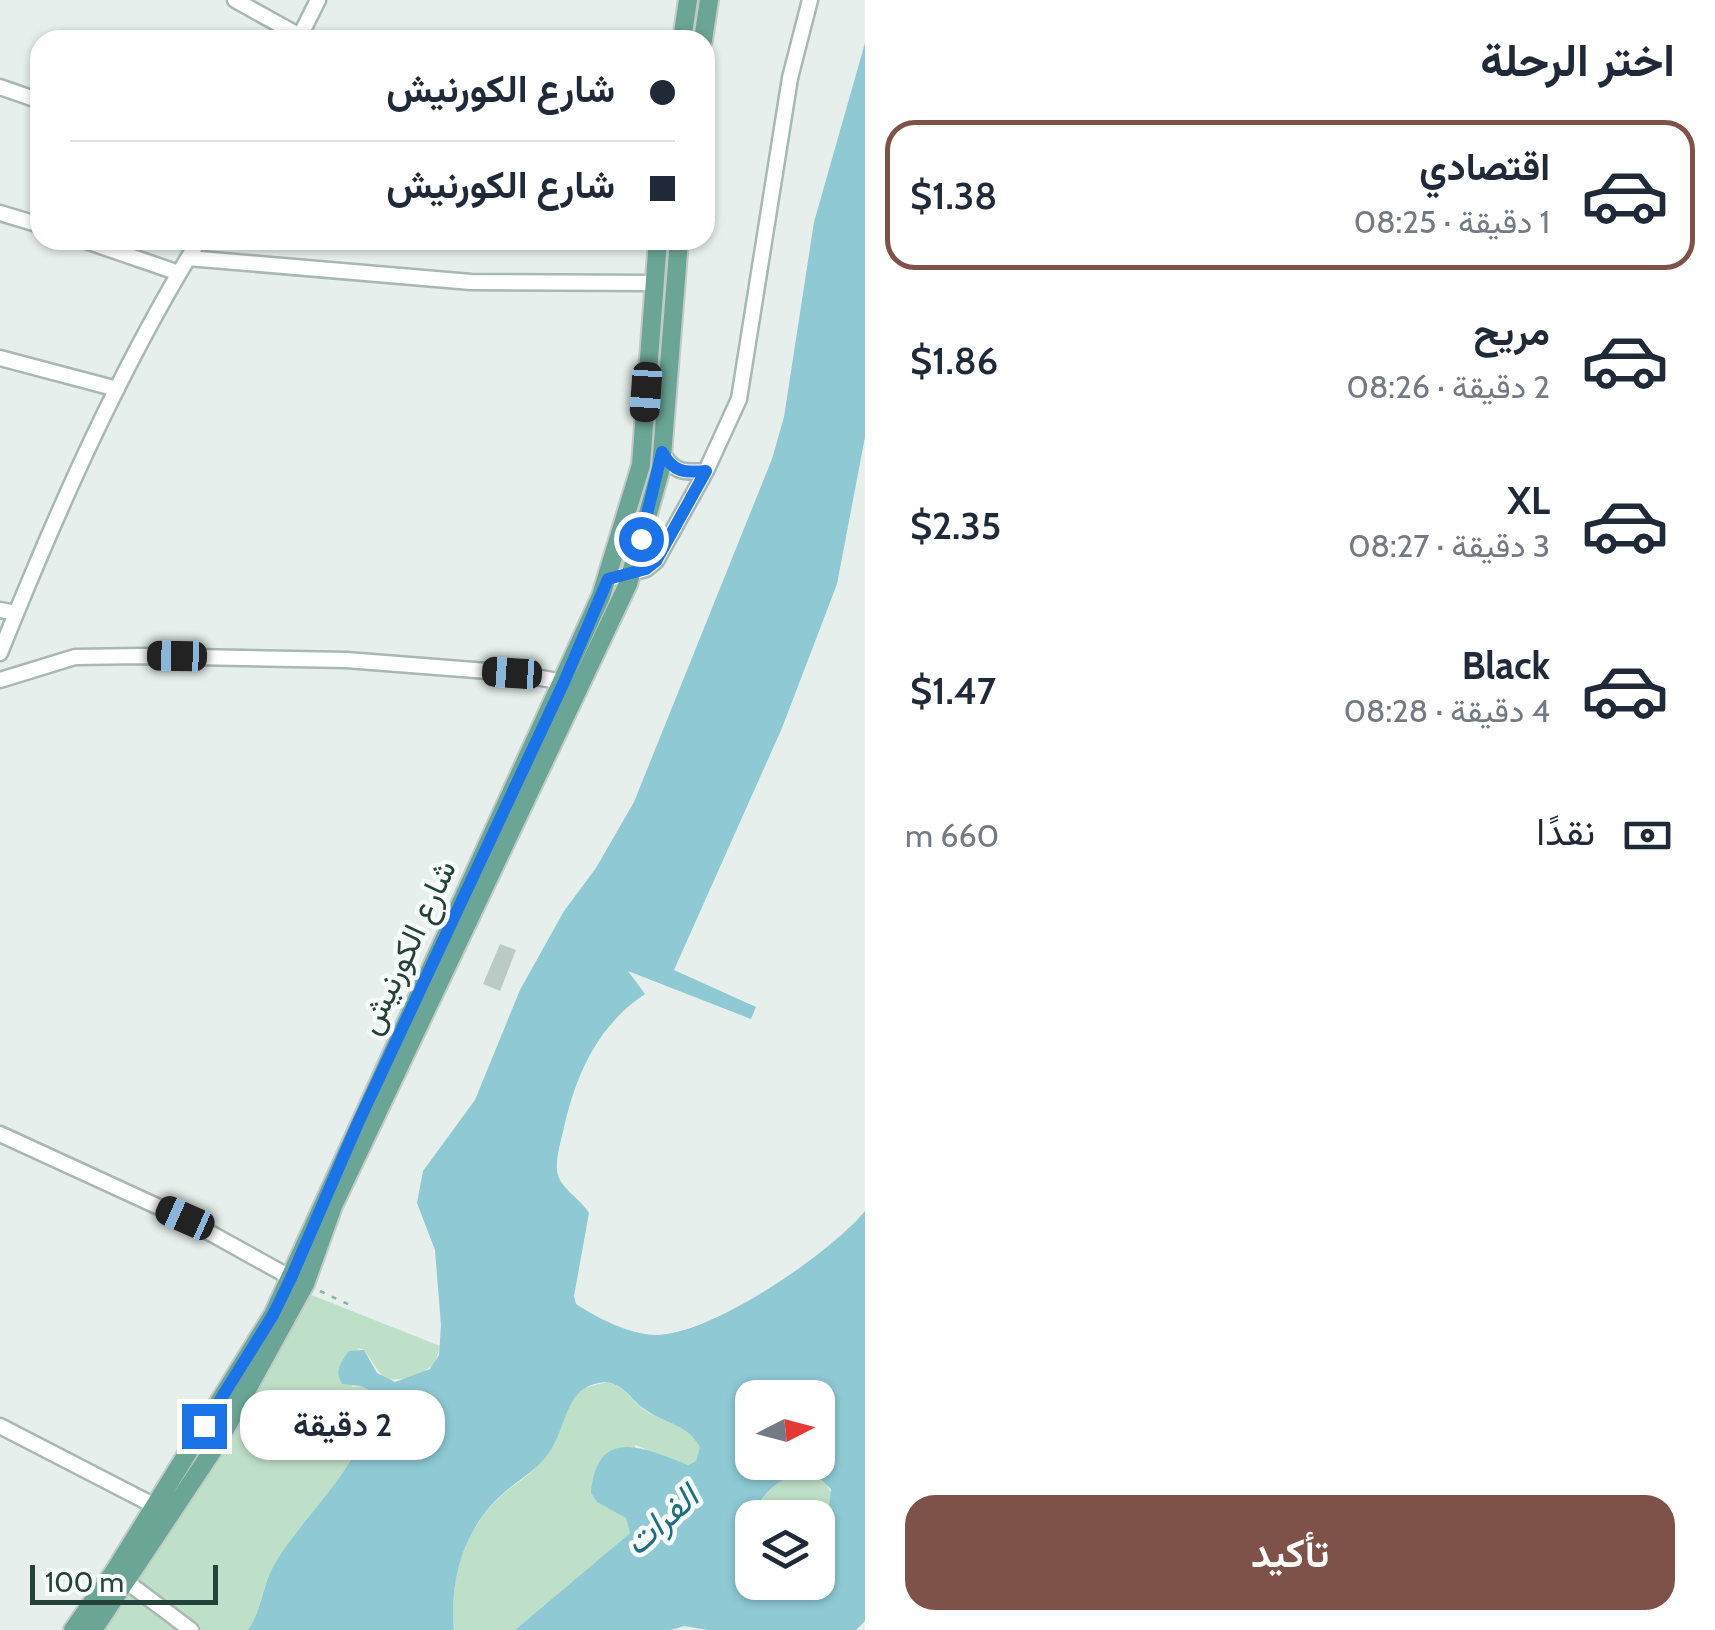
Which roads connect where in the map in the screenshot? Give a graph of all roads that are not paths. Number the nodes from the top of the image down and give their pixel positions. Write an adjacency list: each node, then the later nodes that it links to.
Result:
1 (235, 0): 6 (street)
2 (318, 0): 7 (street)
3 (688, 0): 8 (main road)
4 (708, 0): 9 (main road)
5 (810, 0): 24 (street)
6 (286, 30)
7 (303, 30)
8 (684, 30)
9 (704, 30)
10 (0, 87): 11 (street)
11 (30, 97)
12 (0, 213): 13 (street)
13 (30, 222)
14 (112, 250): 19 (street)
15 (192, 250): 18 (street)
16 (657, 250): 20 (main road, شارع الكورنيش)
17 (678, 250): 23 (main road, شارع الكورنيش)
18 (188, 258): 19 (street); 20 (street)
19 (179, 273): 22 (street)
20 (653, 283): 26 (main road, شارع الكورنيش)
21 (0, 358): 22 (street)
22 (117, 389): 28 (street)
23 (662, 452): 24 (street); 25 (main road, شارع الكورنيش)
24 (706, 471): 25 (street)
25 (630, 574): 26 (street); 33 (main road, شارع الكورنيش)
26 (608, 579): 31 (main road, شارع الكورنيش)
27 (0, 610): 28 (street)
28 (16, 613): 29 (street)
29 (0, 653)
30 (0, 680): 31 (street)
31 (564, 682): 33 (main road, شارع الكورنيش)
32 (0, 1134): 33 (street)
33 (298, 1281): 35 (main road, شارع الكورنيش); 36 (main road, شارع الكورنيش)
34 (0, 1426): 35 (street)
35 (155, 1506): 36 (main road, شارع الكورنيش)
36 (120, 1577): 37 (main road, شارع الكورنيش); 38 (main road, شارع الكورنيش); 39 (street)
37 (73, 1630)
38 (93, 1630)
39 (191, 1630)

